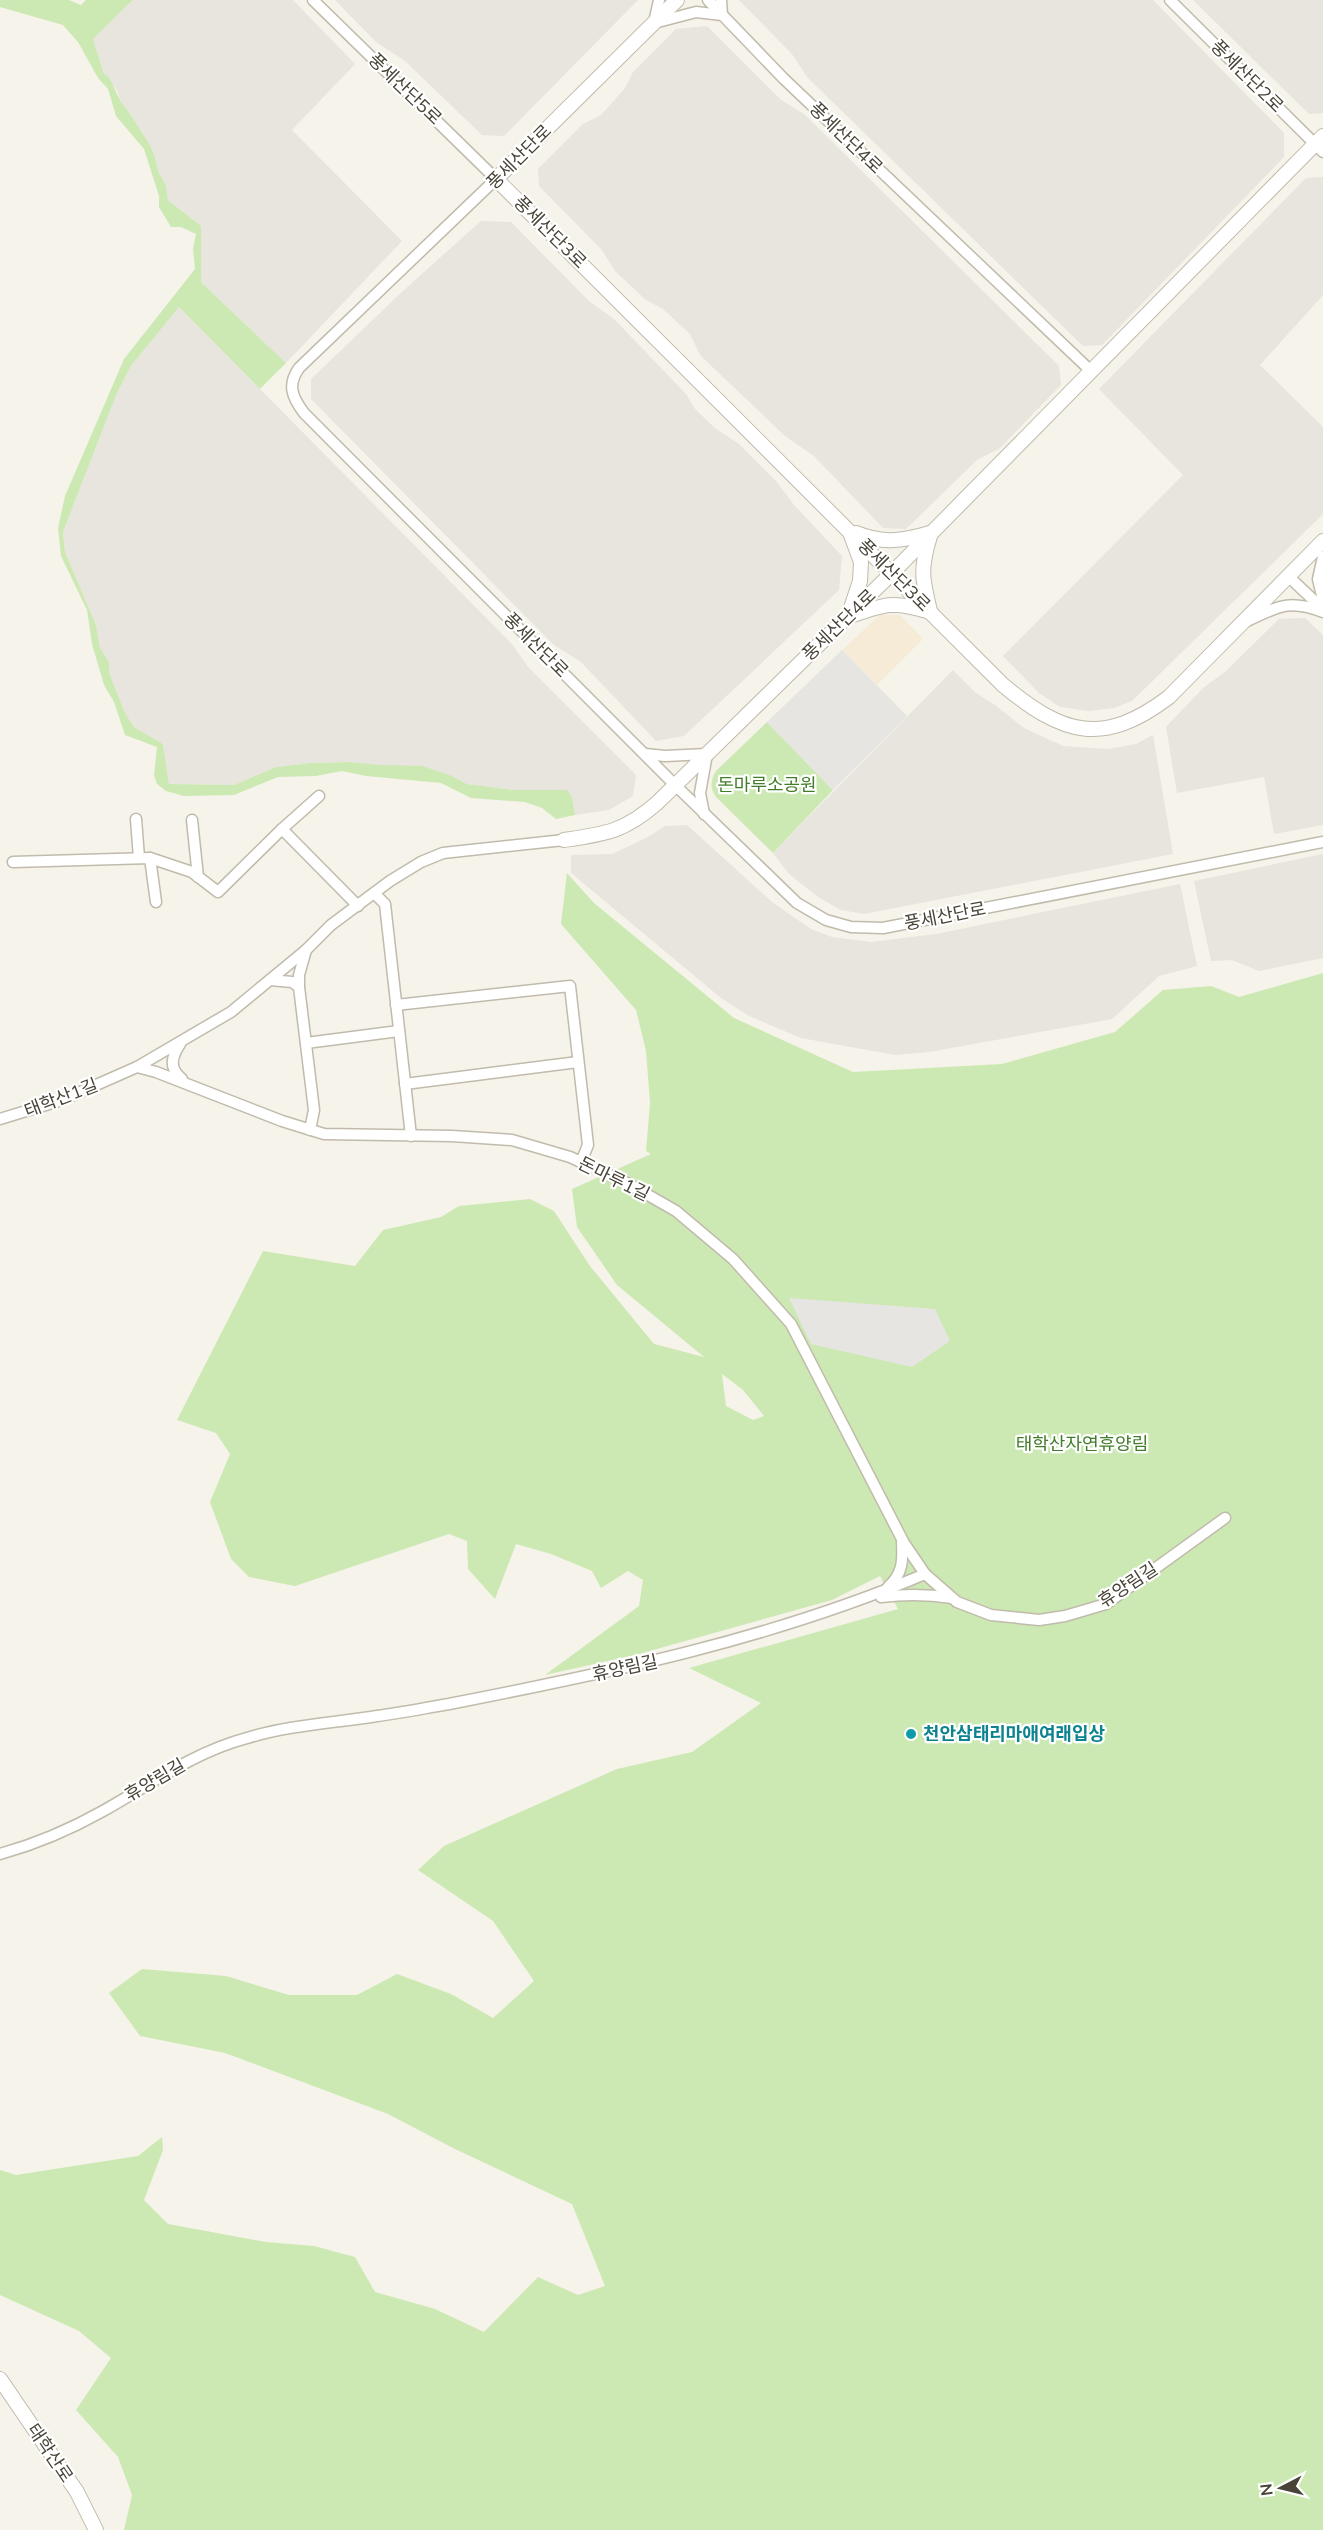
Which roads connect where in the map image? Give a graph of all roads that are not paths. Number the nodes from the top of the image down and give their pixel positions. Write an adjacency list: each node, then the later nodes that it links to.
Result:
1 (313, 0): 10 (street, 풍세산단5로)
2 (659, 0): 8 (street)
3 (677, 0): 8 (street, 풍세산단로)
4 (708, 0): 7 (street, 풍세산단4로)
5 (721, 0): 7 (street)
6 (1170, 0): 9 (street, 풍세산단2로)
7 (722, 15): 8 (street); 11 (street, 풍세산단4로)
8 (654, 23): 10 (street, 풍세산단로)
9 (1320, 144): 11 (street, 풍세산단4로)
10 (496, 179): 12 (street, 풍세산단3로); 23 (street, 풍세산단로)
11 (1092, 372): 13 (street, 풍세산단4로)
12 (849, 530): 13 (street); 16 (street, 풍세산단3로); 21 (street)
13 (931, 533): 16 (street, 풍세산단4로); 20 (street)
14 (1323, 541): 17 (street, 풍세산단3로)
15 (1323, 557): 18 (street)
16 (892, 573): 20 (street, 풍세산단3로); 21 (street, 풍세산단4로)
17 (1288, 576): 19 (street); 22 (street, 풍세산단3로)
18 (1323, 600)
19 (1323, 611): 22 (street)
20 (931, 613): 21 (street); 22 (street, 풍세산단3로)
21 (848, 616): 24 (street, 풍세산단4로)
22 (1242, 623)
23 (645, 754): 24 (street); 25 (street, 풍세산단로)
24 (707, 754): 25 (street, 풍세산단4로); 27 (street)
25 (675, 785): 27 (street, 풍세산단로); 31 (street, 풍세산단4로)
26 (319, 796): 30 (street)
27 (704, 814): 32 (street, 풍세산단로)
28 (136, 819): 33 (street)
29 (192, 820): 35 (street)
30 (282, 829): 35 (street); 38 (street)
31 (564, 840): 36 (street)
32 (1323, 842)
33 (145, 858): 34 (street); 35 (street); 37 (street)
34 (13, 862)
35 (198, 877)
36 (375, 894): 38 (street); 42 (street)
37 (156, 902)
38 (358, 906): 39 (street)
39 (306, 950): 40 (street); 41 (street)
40 (270, 980): 41 (street); 44 (street)
41 (299, 987): 45 (street)
42 (396, 1005): 43 (street); 46 (street)
43 (399, 1031): 45 (street); 49 (street)
44 (183, 1041): 47 (street); 48 (street)
45 (306, 1043): 51 (street)
46 (578, 1062): 49 (street); 53 (street)
47 (137, 1067): 48 (street, 돈마루1길); 50 (street, 태학산1길)
48 (187, 1083): 51 (street, 돈마루1길)
49 (405, 1084): 52 (street)
50 (0, 1119)
51 (310, 1130): 52 (street, 돈마루1길)
52 (411, 1136): 53 (street, 돈마루1길)
53 (581, 1162): 55 (street, 돈마루1길)
54 (1225, 1518): 58 (street, 휴양림길)
55 (902, 1538): 56 (street, 돈마루1길); 57 (street)
56 (925, 1574): 57 (street, 휴양림길); 58 (street, 휴양림길)
57 (881, 1593): 59 (street, 휴양림길)
58 (953, 1598): 59 (street)
59 (863, 1599): 60 (street, 휴양림길)
60 (0, 1854)
61 (0, 2379): 62 (street, 태학산로)
62 (96, 2530)

